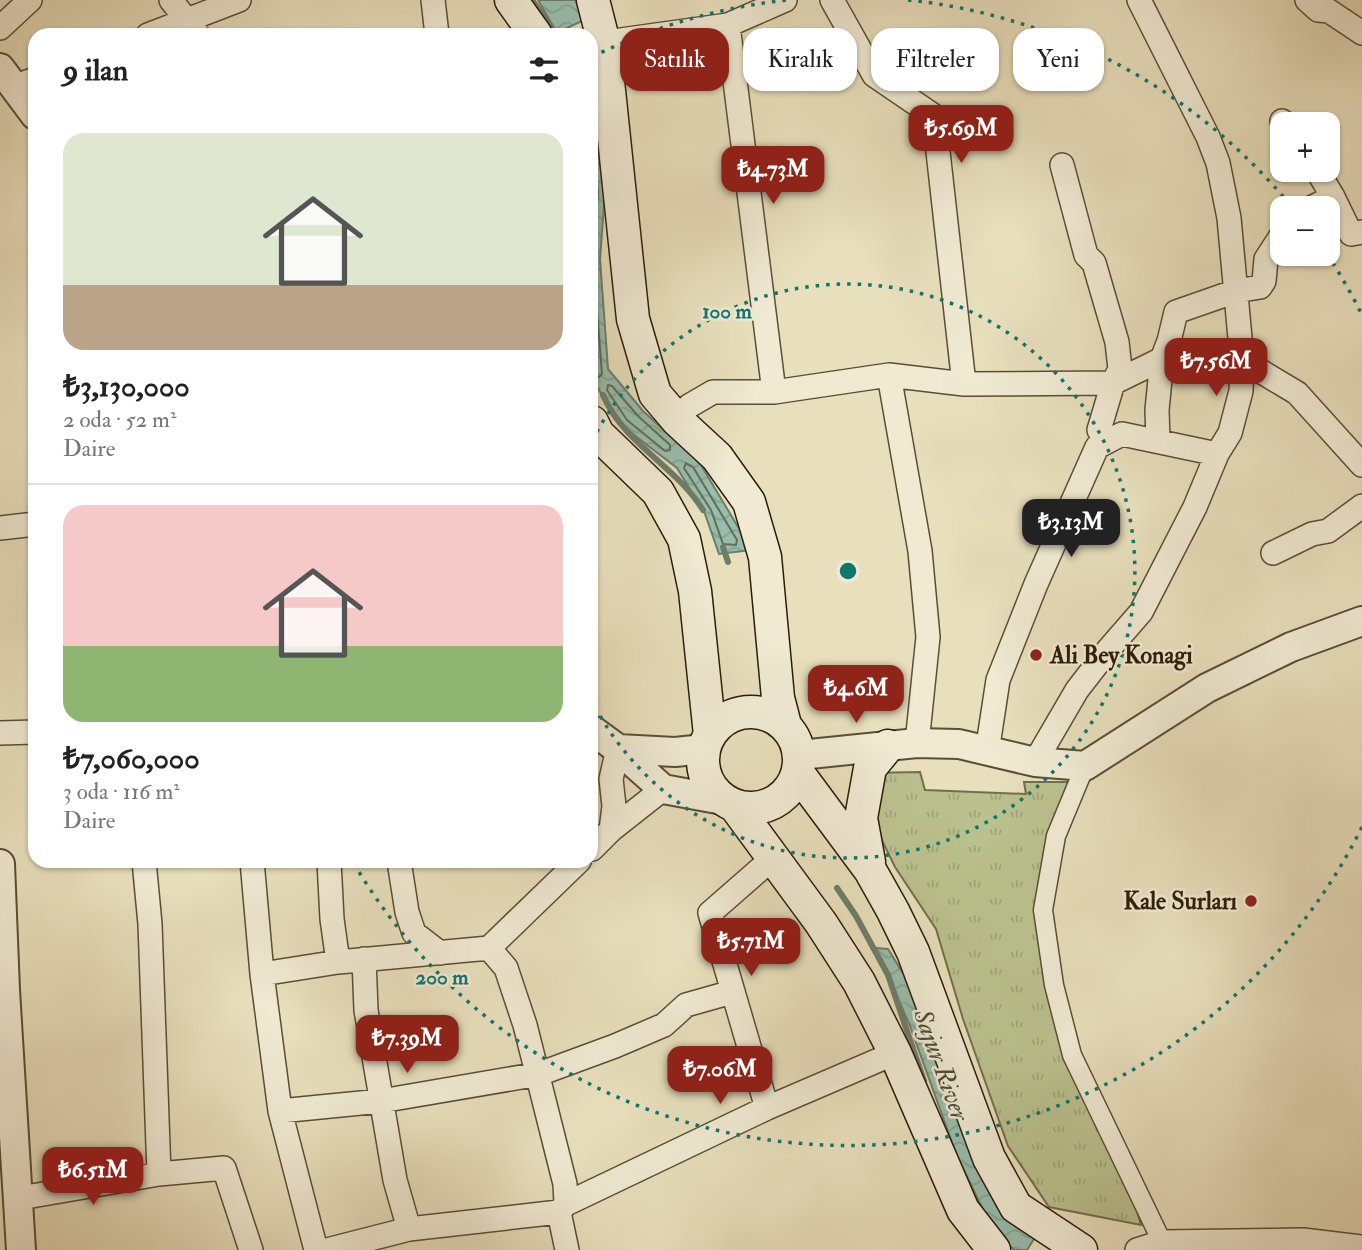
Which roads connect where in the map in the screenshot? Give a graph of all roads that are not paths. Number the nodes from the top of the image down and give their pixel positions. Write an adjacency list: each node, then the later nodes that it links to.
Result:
1 (30, 0): 12 (street)
2 (171, 0): 13 (street)
3 (239, 0): 13 (street)
4 (433, 0): 14 (street)
5 (511, 0): 15 (main road)
6 (593, 0): 16 (main road)
7 (785, 0): 11 (street)
8 (832, 0): 30 (street)
9 (1139, 0): 25 (street)
10 (1307, 0): 17 (street)
11 (728, 25): 18 (street); 31 (street)
12 (0, 28)
13 (192, 28)
14 (436, 28)
15 (531, 28)
16 (596, 28)
17 (1362, 33)
18 (598, 44): 32 (main road)
19 (16, 78): 20 (street)
20 (28, 101)
21 (1062, 165): 29 (street)
22 (1340, 210): 23 (street)
23 (1362, 232)
24 (1270, 253): 25 (street)
25 (1236, 291): 26 (street); 27 (street)
26 (1162, 359): 29 (street); 35 (street)
27 (1242, 360): 36 (street); 37 (street)
28 (889, 375): 30 (street); 31 (street); 48 (street)
29 (1114, 383): 30 (street); 33 (street)
30 (964, 384)
31 (774, 392): 32 (street)
32 (678, 421): 43 (main road)
33 (1100, 430)
34 (598, 434): 47 (main road)
35 (1158, 441): 36 (street); 50 (street)
36 (1217, 454): 51 (street)
37 (1362, 466)
38 (1362, 506): 41 (street)
39 (28, 525): 40 (street)
40 (0, 528)
41 (1273, 553)
42 (1362, 621): 53 (street)
43 (785, 726): 47 (main road); 52 (main road)
44 (28, 732): 45 (street)
45 (0, 733)
46 (598, 734): 49 (street)
47 (707, 742): 49 (street); 55 (main road)
48 (903, 745): 50 (street); 52 (street); 65 (main road)
49 (618, 749): 54 (street); 56 (street)
50 (987, 752): 51 (street)
51 (1035, 762): 53 (street)
52 (799, 764): 55 (main road); 65 (main road)
53 (1084, 766): 82 (street)
54 (663, 789): 55 (street); 56 (street)
55 (729, 803): 58 (main road)
56 (611, 830): 57 (street)
57 (598, 843)
58 (774, 857): 72 (street); 73 (main road)
59 (0, 864): 71 (street)
60 (146, 868): 78 (street)
61 (253, 868): 70 (street)
62 (329, 868): 69 (street)
63 (400, 868): 67 (street)
64 (572, 868): 66 (street)
65 (870, 870): 91 (main road)
66 (489, 948): 67 (street); 74 (street)
67 (440, 954): 68 (street)
68 (364, 959): 69 (street); 75 (street)
69 (338, 962): 70 (street)
70 (262, 974): 77 (street)
71 (2, 990): 79 (street)
72 (732, 992): 74 (street); 76 (street)
73 (895, 1053): 76 (street); 90 (main road)
74 (539, 1074): 75 (street); 80 (street)
75 (382, 1101): 77 (street); 81 (street)
76 (768, 1108): 80 (street)
77 (280, 1111): 87 (street)
78 (159, 1174): 79 (street); 86 (street)
79 (20, 1198): 85 (street)
80 (563, 1208): 81 (street); 89 (street)
81 (409, 1229): 88 (street)
82 (1162, 1242): 83 (street); 92 (street)
83 (1303, 1245): 84 (street)
84 (1362, 1247)
85 (22, 1250)
86 (251, 1250)
87 (316, 1250)
88 (327, 1250)
89 (567, 1250)
90 (994, 1250)
91 (1081, 1250)
92 (1138, 1250)

